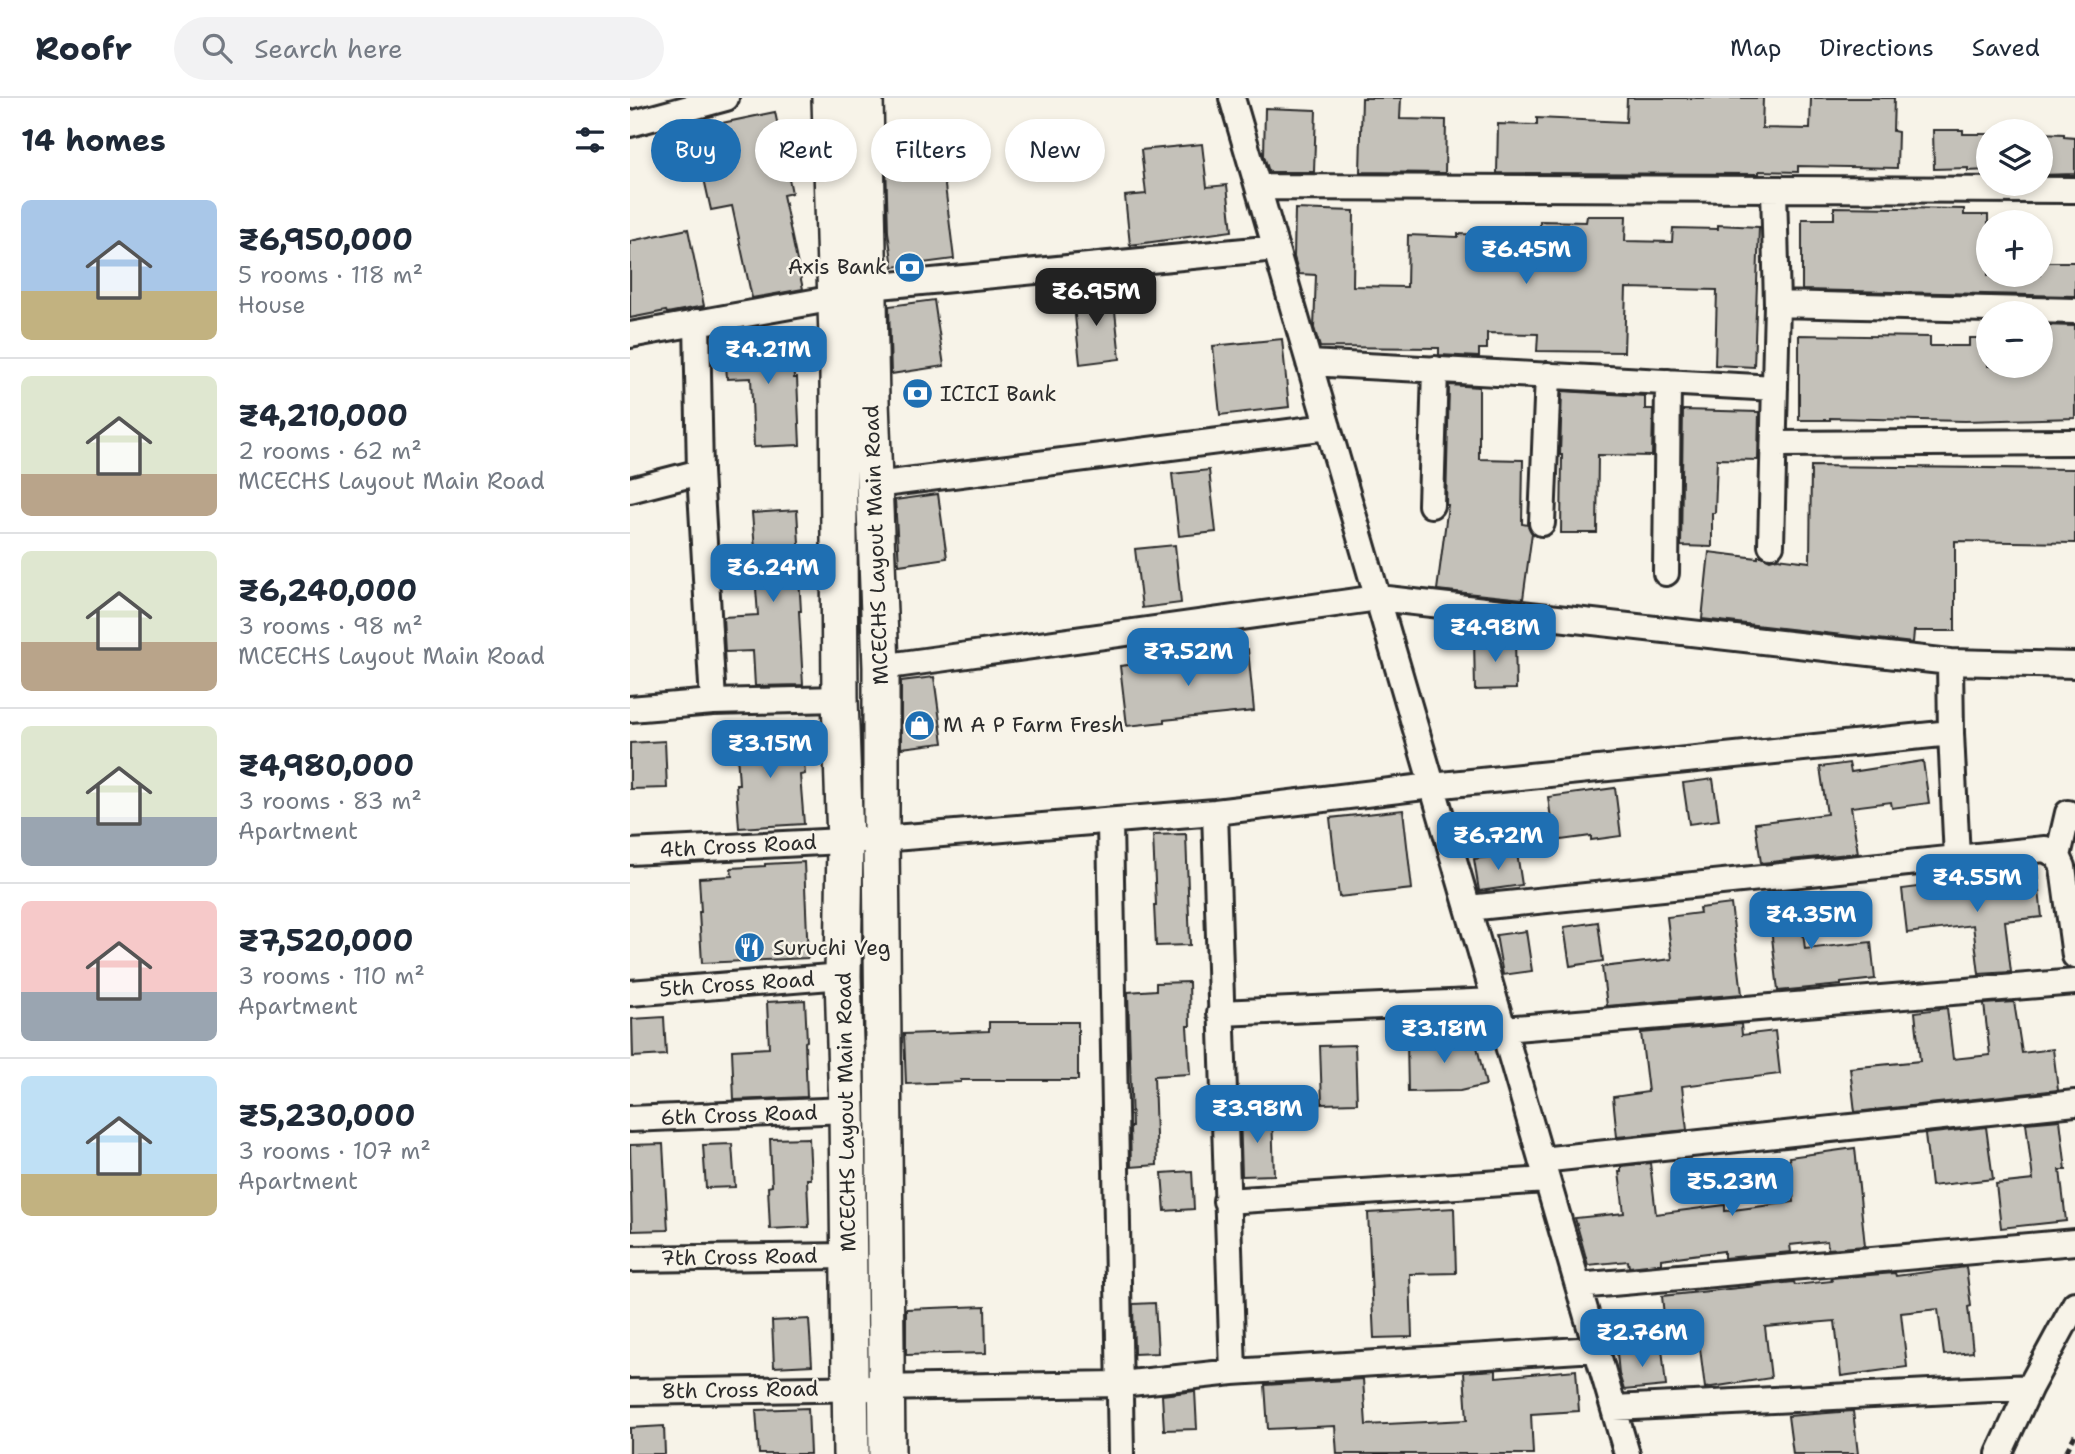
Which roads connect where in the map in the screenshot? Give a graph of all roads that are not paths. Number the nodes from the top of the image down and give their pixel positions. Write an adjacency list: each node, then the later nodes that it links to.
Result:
1 (726, 98): 5 (street)
2 (830, 98): 11 (main road, MCECHS Layout Main Road)
3 (865, 98): 10 (main road, MCECHS Layout Main Road)
4 (1232, 98): 6 (street)
5 (630, 124)
6 (1258, 187): 7 (street); 9 (street)
7 (1774, 190): 8 (street); 12 (street)
8 (2075, 190)
9 (1276, 248): 10 (street); 16 (street)
10 (869, 287): 25 (main road, MCECHS Layout Main Road)
11 (835, 298): 14 (street); 35 (main road, MCECHS Layout Main Road)
12 (1777, 304): 13 (street); 20 (street)
13 (2075, 311)
14 (697, 322): 15 (street); 24 (street)
15 (630, 335)
16 (1309, 363): 17 (street); 21 (street)
17 (1435, 369): 18 (street); 27 (street)
18 (1548, 375): 19 (street); 28 (street)
19 (1668, 382): 20 (street); 30 (street)
20 (1775, 388): 23 (street)
21 (1328, 427): 25 (street); 31 (street)
22 (2075, 442): 23 (street)
23 (1774, 444): 29 (street)
24 (700, 472): 26 (street); 36 (street)
25 (875, 485): 34 (main road, MCECHS Layout Main Road)
26 (630, 490)
27 (1431, 505)
28 (1542, 523)
29 (1771, 545)
30 (1666, 573)
31 (1378, 598): 32 (street); 34 (street); 39 (street)
32 (1950, 662): 33 (street); 38 (street)
33 (2075, 665)
34 (881, 667): 43 (main road, MCECHS Layout Main Road)
35 (840, 699): 36 (street); 44 (main road, MCECHS Layout Main Road)
36 (713, 702): 37 (street)
37 (630, 709)
38 (1951, 733): 39 (street, 4th Cross Road); 47 (street)
39 (1432, 786): 40 (street, 4th Cross Road); 48 (street)
40 (1215, 812): 42 (street, 4th Cross Road); 54 (street)
41 (2068, 813): 46 (street)
42 (1110, 821): 43 (street, 4th Cross Road); 68 (street)
43 (881, 839): 44 (street, 4th Cross Road); 69 (main road, MCECHS Layout Main Road)
44 (845, 841): 45 (street, 4th Cross Road); 50 (main road, MCECHS Layout Main Road)
45 (630, 852)
46 (2058, 856): 47 (street); 49 (street)
47 (1957, 858): 48 (street)
48 (1468, 908): 53 (street)
49 (2075, 956)
50 (843, 976): 52 (street, 5th Cross Road); 57 (main road, MCECHS Layout Main Road)
51 (2075, 982): 55 (street)
52 (630, 993)
53 (1495, 1001): 54 (street); 55 (street)
54 (1220, 1013): 60 (street)
55 (1503, 1029): 59 (street)
56 (2075, 1103): 59 (street)
57 (847, 1110): 58 (street, 6th Cross Road); 63 (main road, MCECHS Layout Main Road)
58 (630, 1119)
59 (1544, 1170): 60 (street); 64 (street)
60 (1226, 1201): 67 (street)
61 (2075, 1242): 64 (street)
62 (632, 1252): 63 (street, 7th Cross Road)
63 (848, 1256): 71 (main road, MCECHS Layout Main Road)
64 (1578, 1286): 66 (street)
65 (2075, 1304): 70 (street)
66 (1596, 1349): 67 (street, 8th Cross Road); 73 (street)
67 (1233, 1372): 68 (street, 8th Cross Road)
68 (1121, 1384): 69 (street, 8th Cross Road); 76 (street)
69 (886, 1387): 71 (street, 8th Cross Road); 75 (main road, MCECHS Layout Main Road)
70 (2030, 1387): 73 (street); 78 (street)
71 (850, 1388): 72 (street, 8th Cross Road); 74 (main road, MCECHS Layout Main Road)
72 (630, 1392)
73 (1614, 1408): 77 (street)
74 (850, 1454)
75 (887, 1454)
76 (1121, 1454)
77 (1627, 1454)
78 (1999, 1454)

